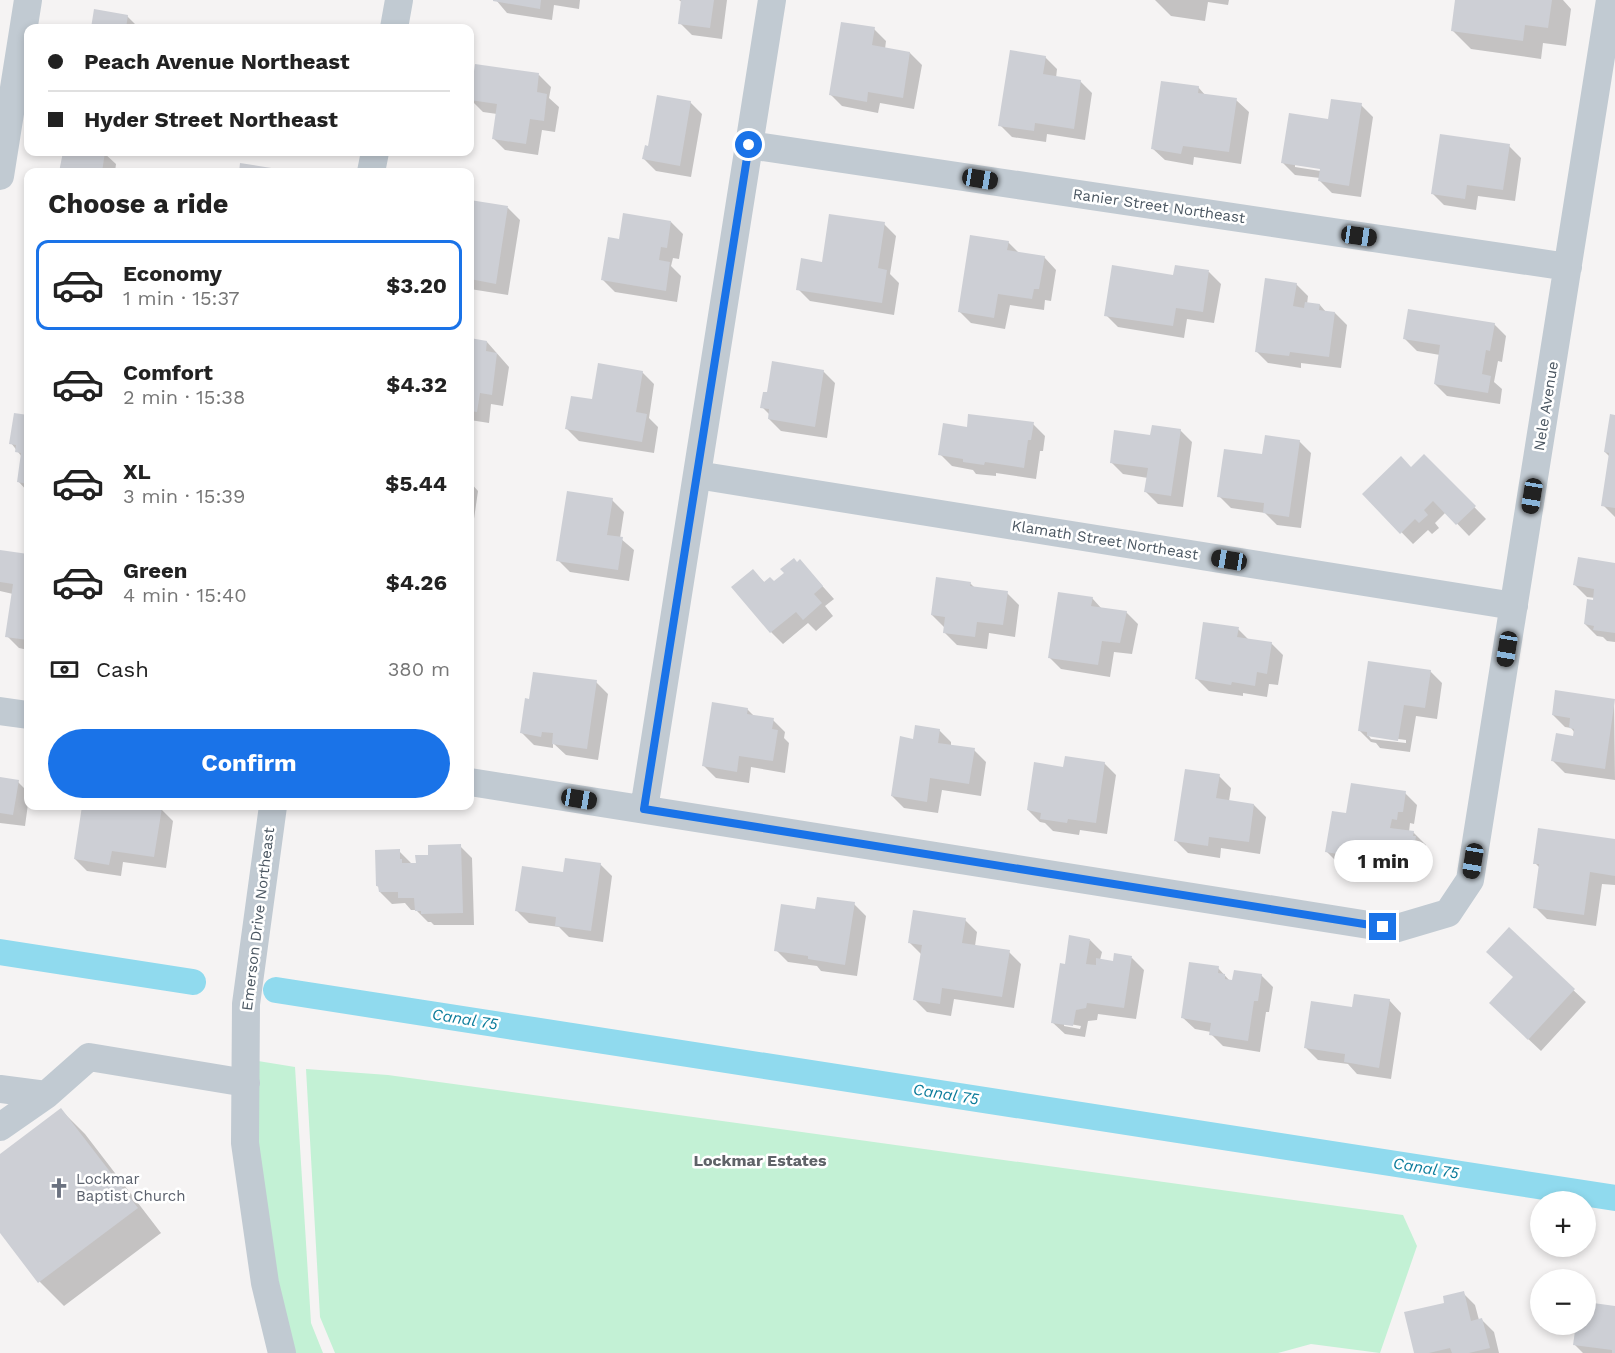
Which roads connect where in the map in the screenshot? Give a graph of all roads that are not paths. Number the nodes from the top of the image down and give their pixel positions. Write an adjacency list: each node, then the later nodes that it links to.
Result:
1 (399, 0): 5 (street)
2 (772, 0): 6 (street)
3 (1611, 0): 8 (street, Nele Avenue)
4 (17, 17): 7 (street)
5 (395, 24)
6 (749, 145): 8 (street, Ranier Street Northeast); 9 (street)
7 (0, 176)
8 (1568, 267): 10 (street, Nele Avenue)
9 (697, 475): 10 (street, Klamath Street Northeast); 14 (street)
10 (1514, 606): 14 (street, Nele Avenue)
11 (0, 711): 12 (street)
12 (24, 714)
13 (474, 783): 14 (street)
14 (644, 809)
15 (272, 810): 16 (street, Emerson Drive Northeast)
16 (246, 1083): 18 (street); 20 (street, Emerson Drive Northeast)
17 (0, 1089): 18 (street)
18 (46, 1095): 19 (street)
19 (0, 1127)
20 (282, 1353)

